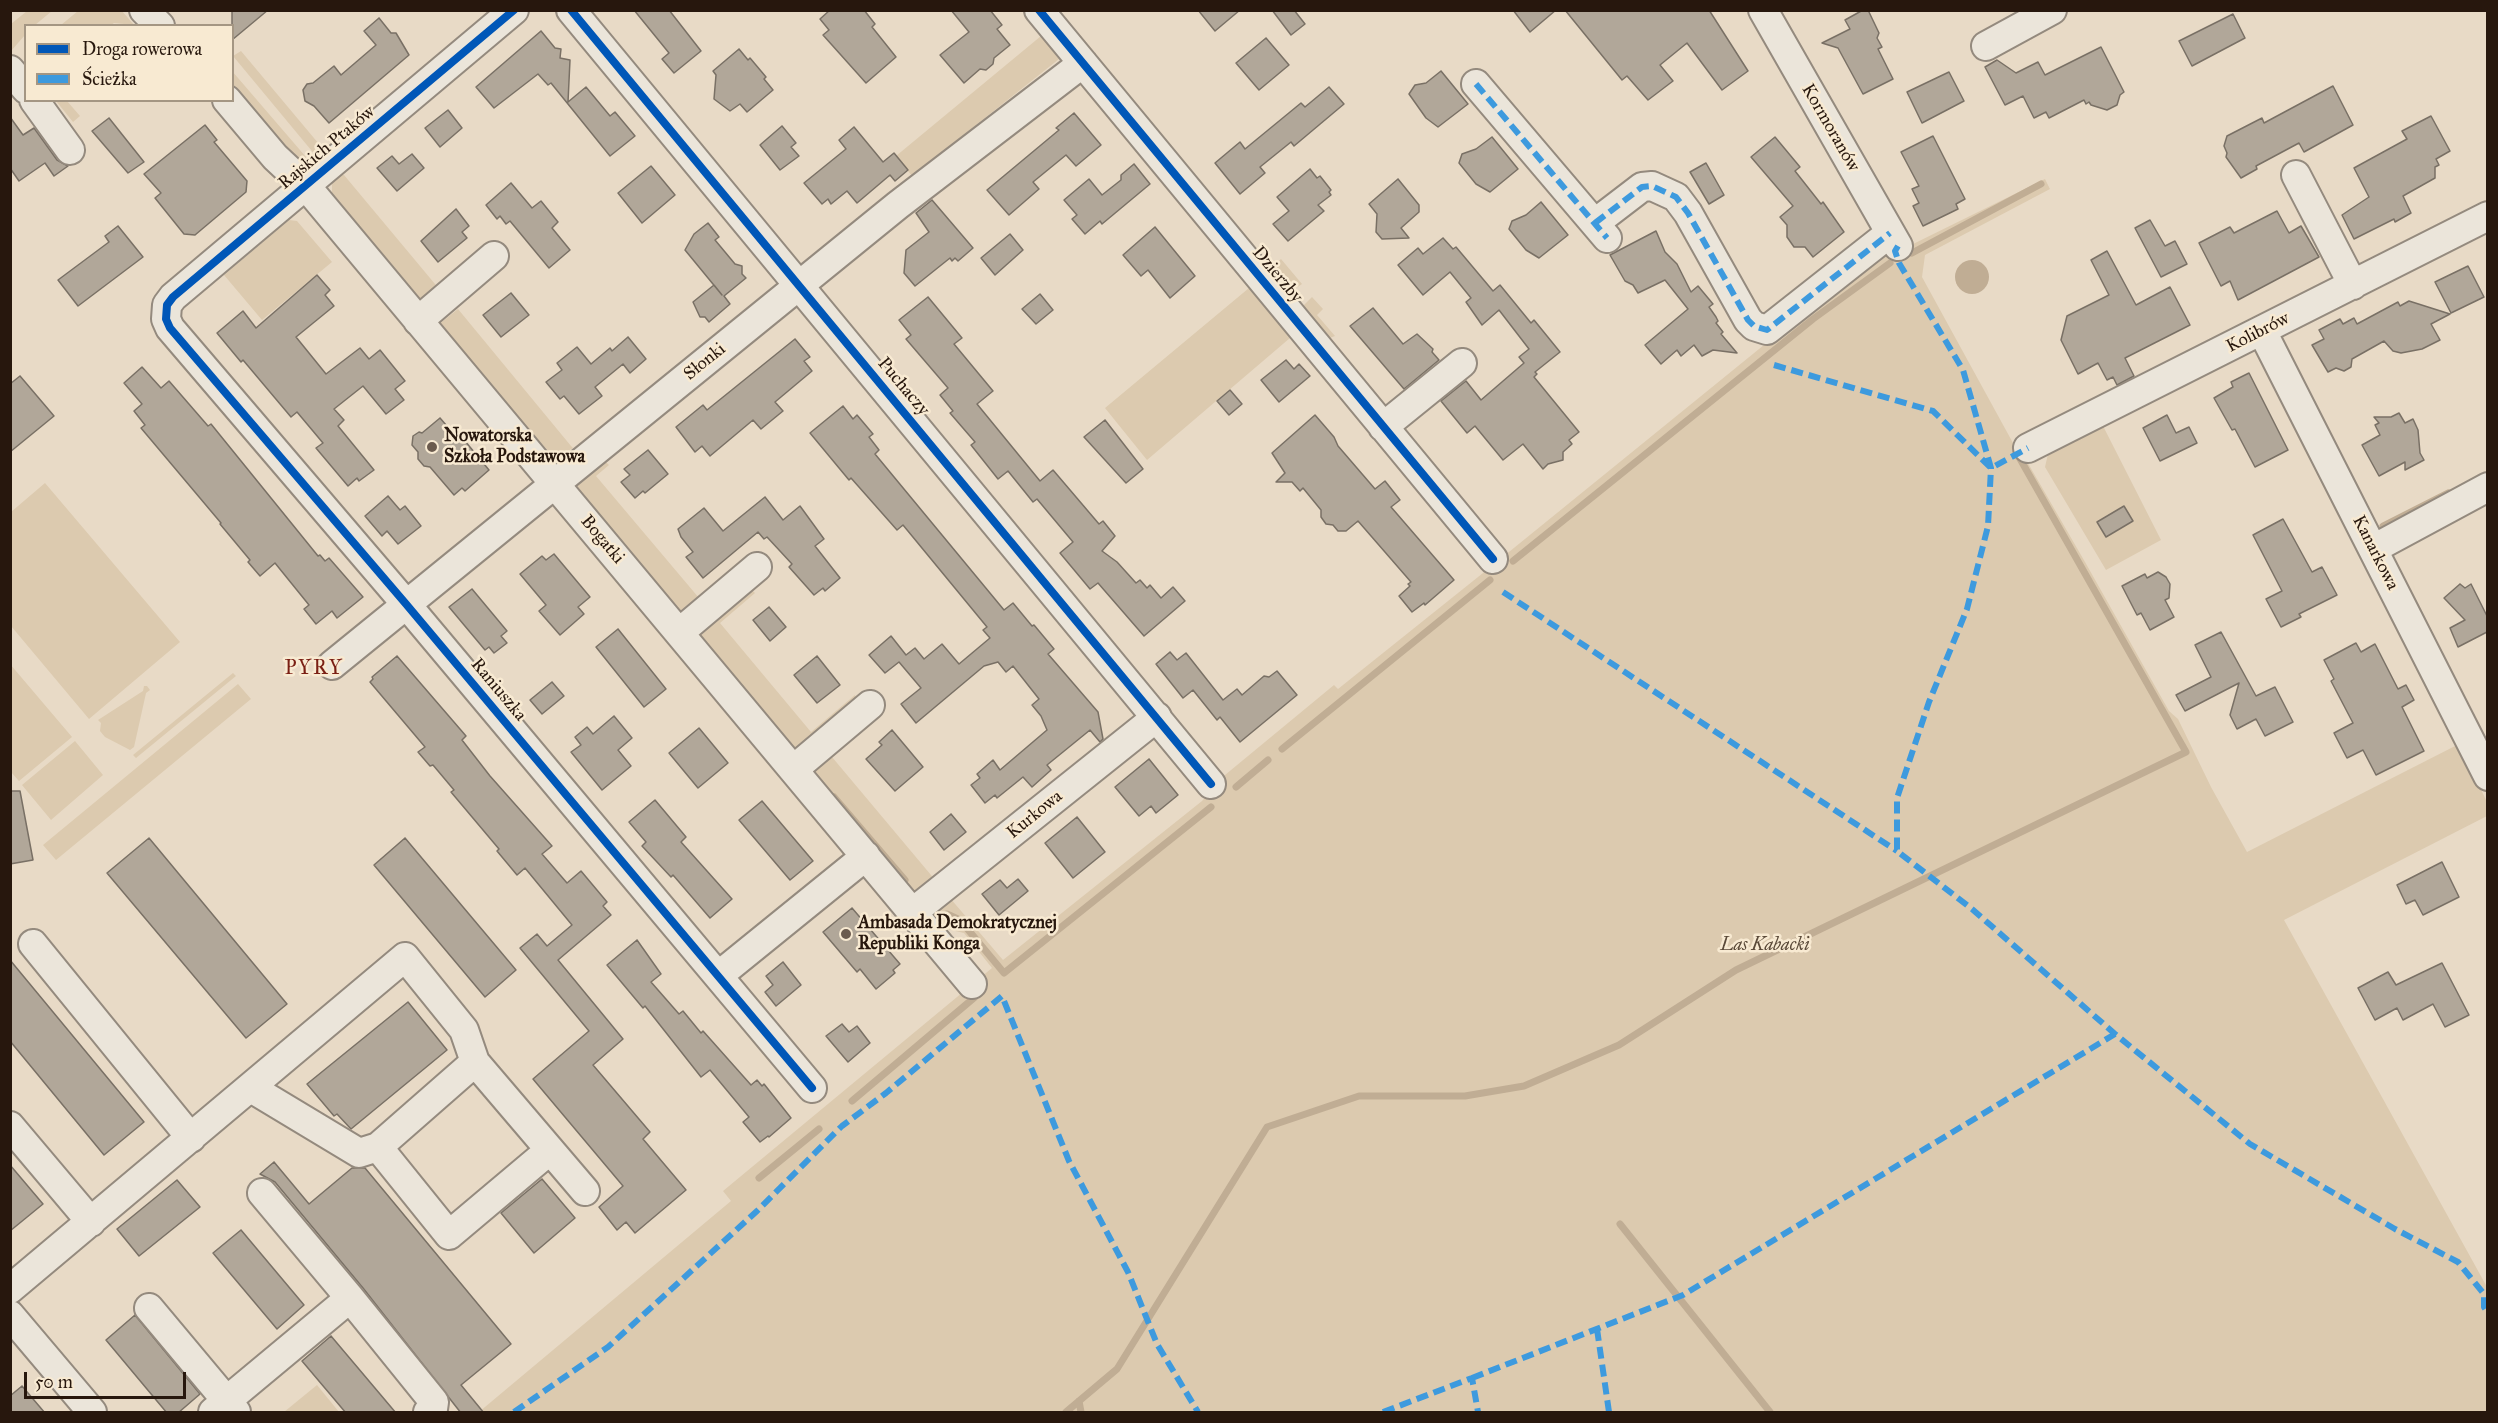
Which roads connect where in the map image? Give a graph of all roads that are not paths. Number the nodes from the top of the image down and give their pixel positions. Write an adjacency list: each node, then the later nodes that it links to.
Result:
1 (144, 10): 7 (street)
2 (514, 10): 17 (street, Rajskich Ptaków)
3 (572, 10): 21 (street, Puchaczy)
4 (1039, 10): 9 (street, Dzierzby)
5 (1763, 10): 11 (street, Kormoranów)
6 (2052, 10): 8 (street)
7 (158, 24)
8 (1986, 46)
9 (1083, 63): 21 (street, Słonki); 26 (street, Dzierzby)
10 (10, 70): 12 (street)
11 (1476, 84)
12 (24, 86)
13 (35, 102): 15 (street)
14 (229, 102): 17 (street, Bogatki)
15 (70, 150)
16 (2296, 175): 20 (street)
17 (306, 186): 22 (street, Rajskich Ptaków); 23 (street, Bogatki)
18 (2487, 216): 20 (street, Kolibrów)
19 (494, 256): 23 (street)
20 (2353, 285): 24 (street, Kolibrów)
21 (799, 286): 28 (street, Słonki); 37 (street, Puchaczy)
22 (165, 312): 33 (street, Raniuszka)
23 (418, 321): 28 (street, Bogatki)
24 (2262, 331): 27 (street, Kolibrów); 30 (street, Kanarkowa)
25 (1462, 363): 26 (street)
26 (1383, 427): 31 (street, Dzierzby)
27 (2028, 448)
28 (555, 483): 33 (street, Słonki); 34 (street, Bogatki)
29 (2487, 487): 30 (street)
30 (2373, 549): 39 (street, Kanarkowa)
31 (1493, 559)
32 (757, 567): 34 (street)
33 (406, 604): 35 (street, Słonki); 44 (street, Raniuszka)
34 (680, 632): 38 (street, Bogatki)
35 (332, 665)
36 (870, 705): 38 (street)
37 (1157, 717): 40 (street, Puchaczy); 42 (street, Kurkowa)
38 (794, 769): 41 (street, Bogatki)
39 (2487, 776)
40 (1211, 784)
41 (866, 856): 42 (street, Bogatki); 44 (street)
42 (913, 912): 45 (street, Bogatki)
43 (33, 944): 50 (street)
44 (718, 976): 48 (street, Raniuszka)
45 (972, 984)
46 (475, 1062): 47 (street); 51 (street); 52 (street)
47 (250, 1088): 50 (street); 51 (street)
48 (812, 1088)
49 (10, 1126): 55 (street)
50 (191, 1138): 55 (street)
51 (378, 1147): 52 (street)
52 (550, 1150): 53 (street)
53 (585, 1191)
54 (262, 1193): 57 (street)
55 (91, 1222): 56 (street)
56 (10, 1289)
57 (350, 1298): 60 (street); 62 (street)
58 (149, 1308): 60 (street)
59 (10, 1315): 61 (street)
60 (225, 1409)
61 (92, 1413)
62 (428, 1413)

